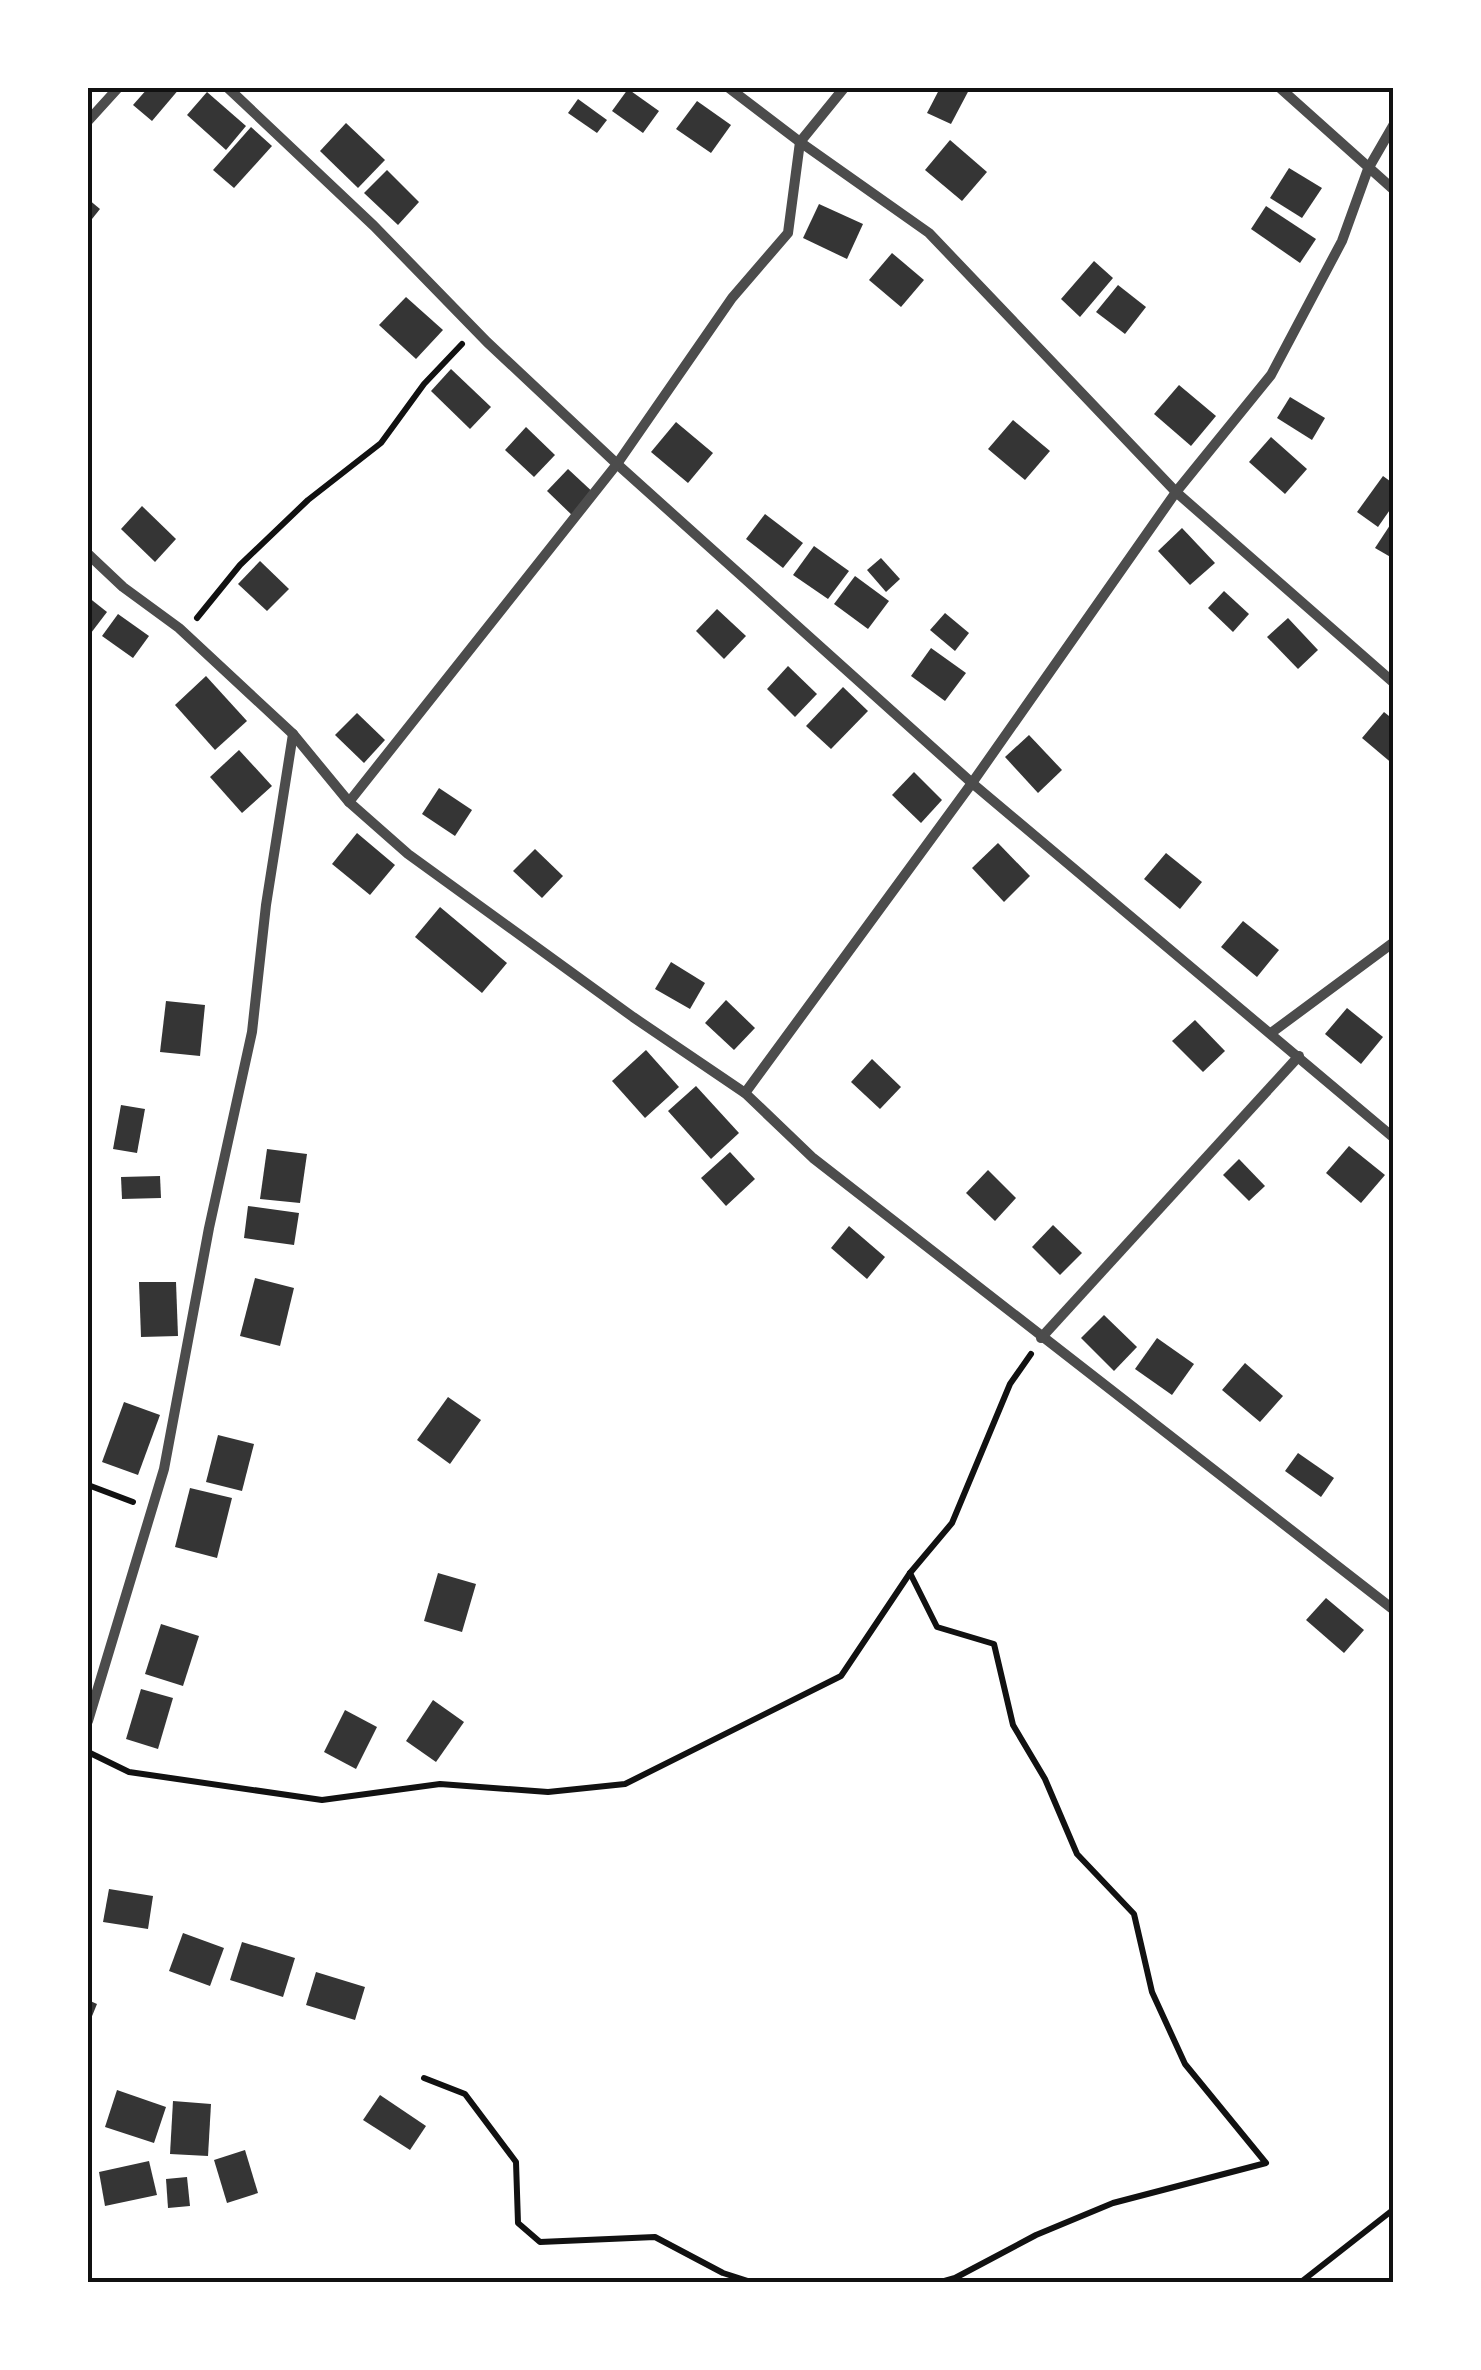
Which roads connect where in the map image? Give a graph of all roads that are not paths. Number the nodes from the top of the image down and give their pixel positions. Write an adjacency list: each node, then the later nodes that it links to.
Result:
1 (118, 88): 6 (street)
2 (228, 88): 11 (street)
3 (729, 88): 8 (street)
4 (844, 88): 8 (street)
5 (1280, 88): 9 (street)
6 (88, 121)
7 (1394, 124): 9 (street)
8 (800, 142): 11 (street); 12 (street)
9 (1368, 169): 10 (street); 12 (street)
10 (1394, 190)
11 (617, 464): 16 (street); 17 (street)
12 (1176, 492): 14 (street); 16 (street)
13 (88, 554): 15 (street)
14 (1394, 683)
15 (293, 734): 17 (street); 25 (street)
16 (972, 783): 19 (street); 21 (street)
17 (348, 802): 21 (street)
18 (1394, 942): 19 (street)
19 (1272, 1033): 20 (street)
20 (1299, 1056): 22 (street); 23 (street)
21 (745, 1093): 23 (street)
22 (1394, 1138)
23 (1041, 1338): 24 (street)
24 (1394, 1610)
25 (88, 1721)

